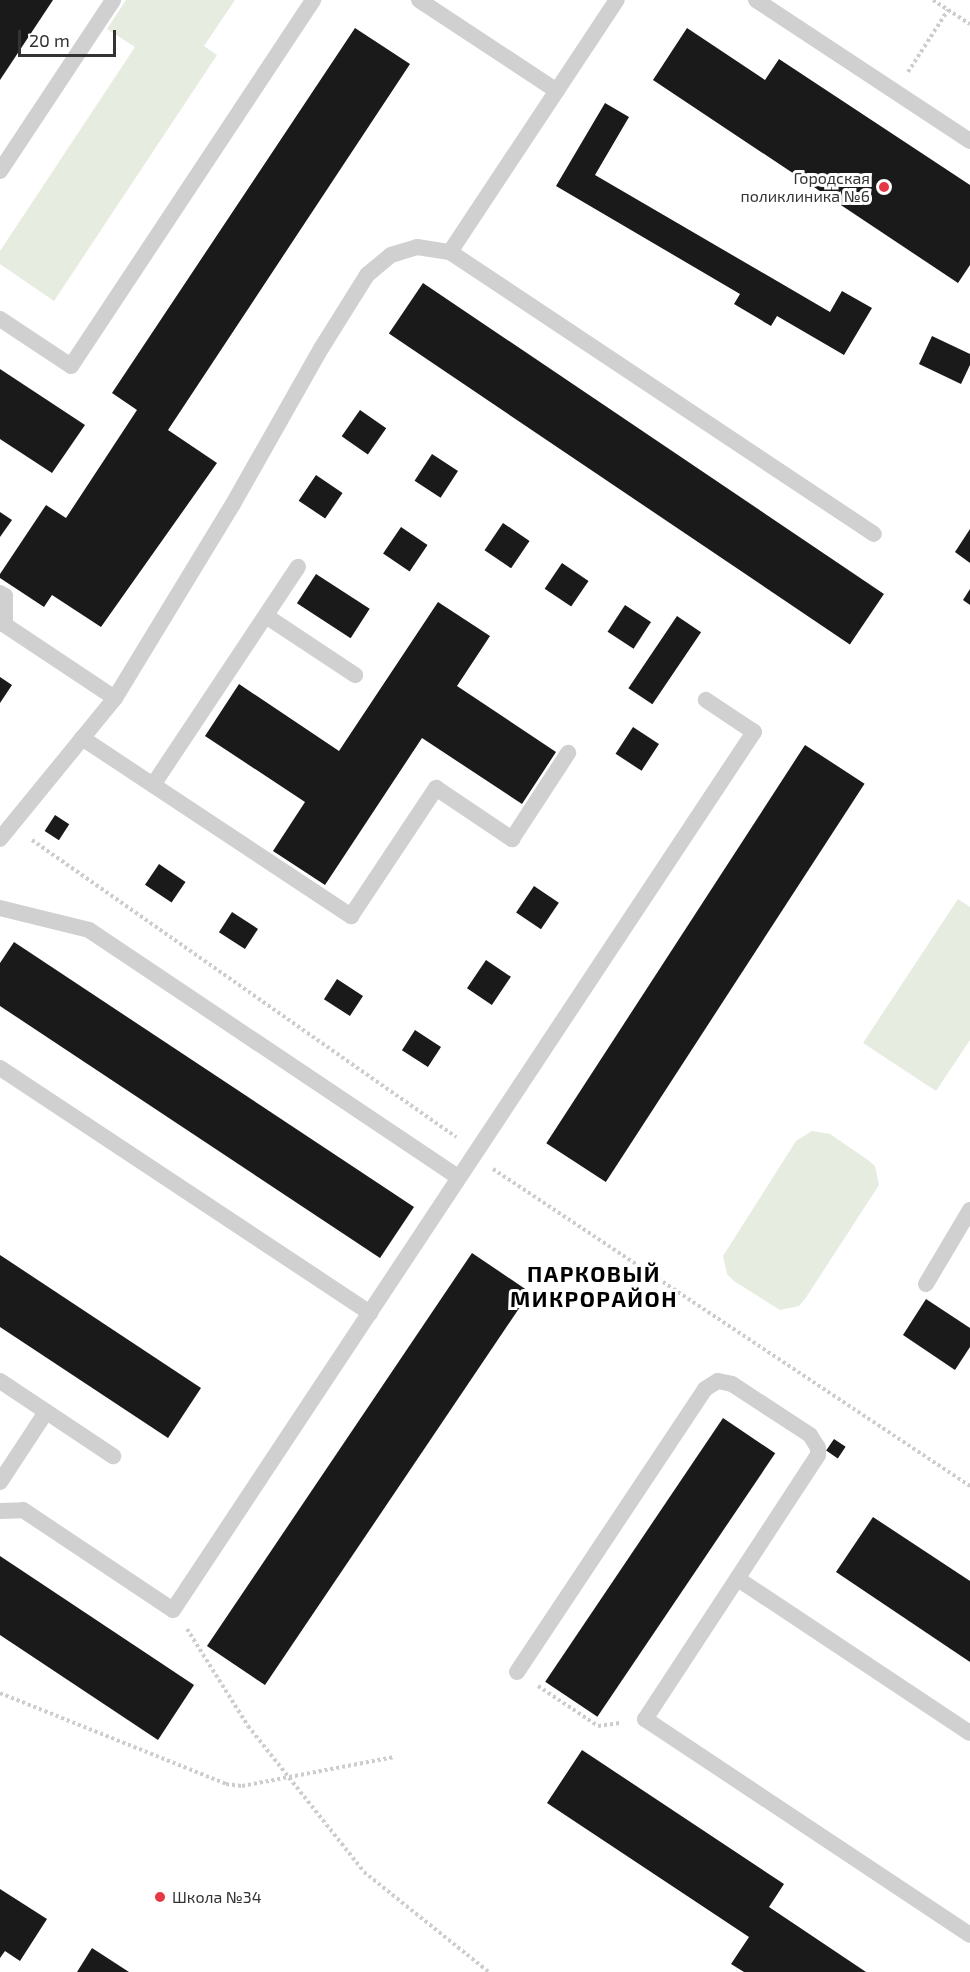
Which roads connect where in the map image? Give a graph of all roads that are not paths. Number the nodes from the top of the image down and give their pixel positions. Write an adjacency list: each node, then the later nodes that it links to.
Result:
1 (113, 0): 8 (lane)
2 (313, 0): 10 (lane)
3 (419, 0): 6 (lane)
4 (617, 0): 6 (lane)
5 (756, 0): 7 (lane)
6 (557, 91): 9 (lane)
7 (970, 141)
8 (0, 171)
9 (450, 252): 11 (lane); 16 (lane)
10 (0, 319)
11 (874, 534)
12 (298, 567): 14 (lane)
13 (0, 593): 16 (lane)
14 (266, 616): 15 (lane); 20 (lane)
15 (355, 675)
16 (115, 698): 18 (lane)
17 (706, 700): 24 (lane)
18 (82, 738): 20 (lane); 21 (lane)
19 (568, 753): 20 (lane)
20 (153, 785)
21 (0, 839)
22 (0, 908): 24 (lane)
23 (0, 1068): 27 (lane)
24 (459, 1178): 27 (lane)
25 (970, 1210): 26 (lane)
26 (926, 1284)
27 (370, 1313): 32 (lane)
28 (0, 1381): 29 (lane)
29 (46, 1412): 30 (lane); 31 (lane)
30 (113, 1456)
31 (0, 1482)
32 (0, 1511)
33 (738, 1579): 34 (lane); 35 (lane); 36 (lane)
34 (517, 1672)
35 (970, 1733)
36 (970, 1935)

